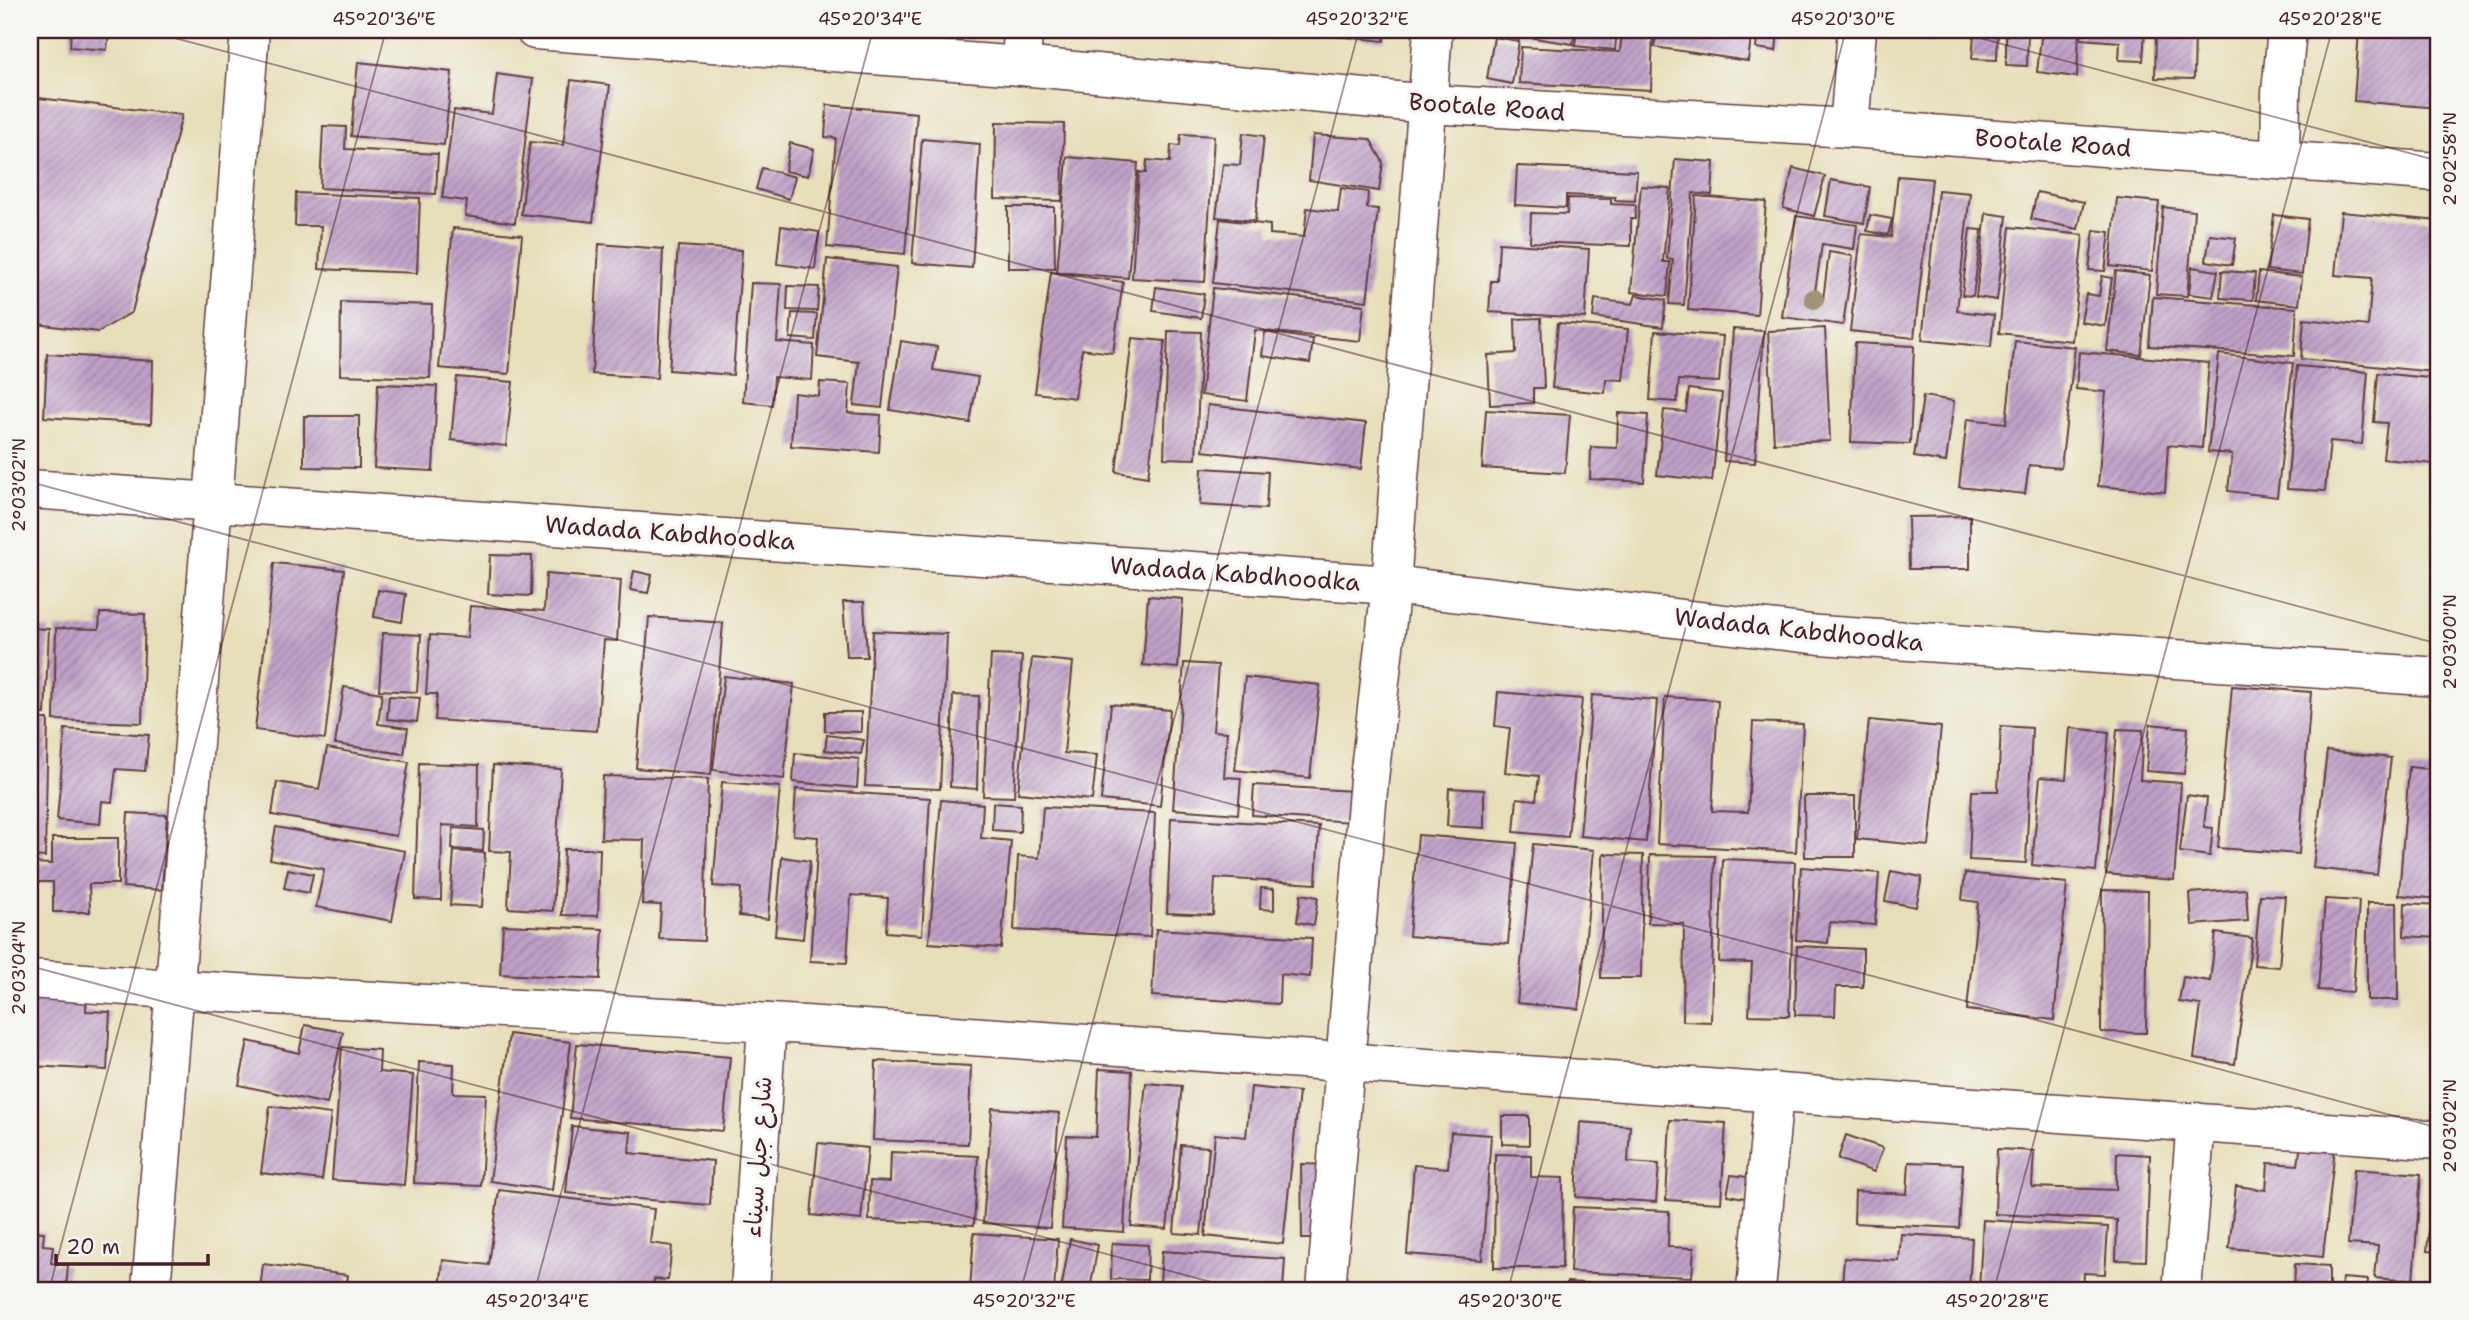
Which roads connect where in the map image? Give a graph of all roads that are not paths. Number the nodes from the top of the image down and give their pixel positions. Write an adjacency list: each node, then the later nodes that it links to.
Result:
1 (250, 30): 12 (street)
2 (535, 30): 6 (street, Bootale Road)
3 (1433, 30): 7 (street)
4 (1857, 30): 8 (street)
5 (2287, 30): 9 (street)
6 (1022, 48): 7 (street, Bootale Road)
7 (1429, 104): 8 (street, Bootale Road); 13 (street)
8 (1849, 128): 9 (street, Bootale Road)
9 (2280, 160): 10 (street, Bootale Road)
10 (2439, 172)
11 (30, 489): 12 (street, Wadada Kabdhoodka)
12 (212, 501): 13 (street, Wadada Kabdhoodka); 16 (street)
13 (1391, 584): 14 (street, Wadada Kabdhoodka); 18 (street)
14 (2439, 677)
15 (30, 979): 16 (street)
16 (176, 990): 17 (street); 22 (street)
17 (767, 1023): 18 (street); 23 (street, شارع جبل سيناء)
18 (1347, 1061): 19 (street); 24 (street)
19 (1773, 1092): 20 (street); 25 (street)
20 (2196, 1122): 21 (street); 26 (street)
21 (2439, 1140)
22 (151, 1290)
23 (750, 1290)
24 (1326, 1290)
25 (1756, 1290)
26 (2182, 1290)

